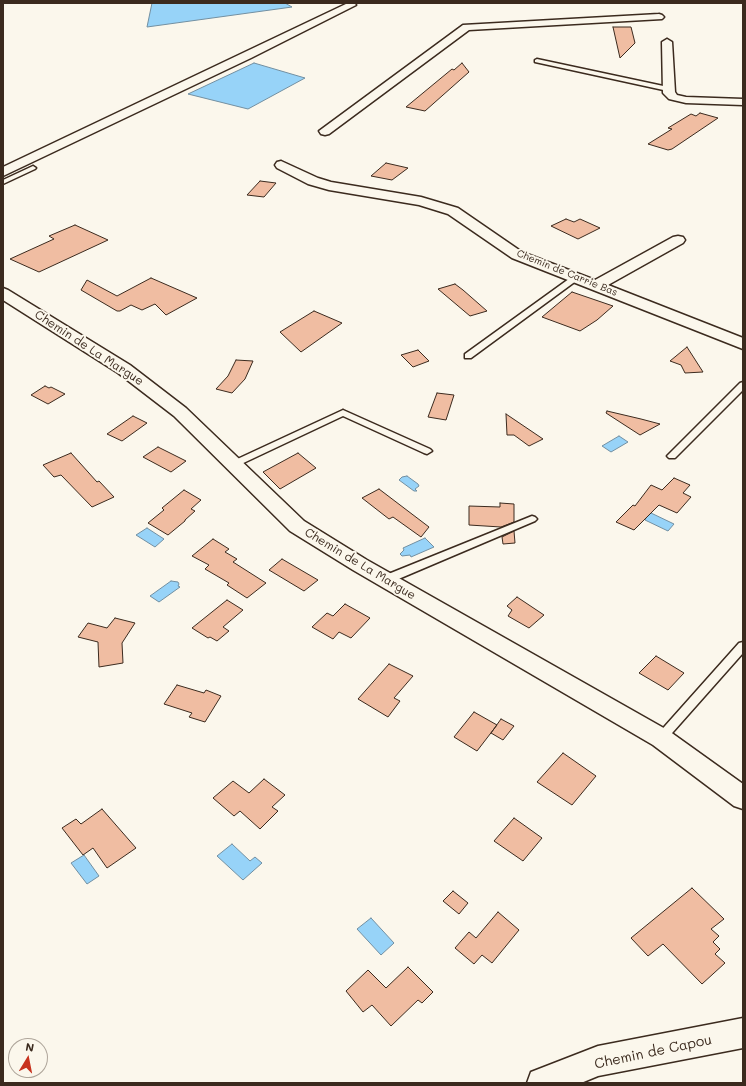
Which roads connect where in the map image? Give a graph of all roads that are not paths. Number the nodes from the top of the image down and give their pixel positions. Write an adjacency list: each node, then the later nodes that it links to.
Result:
1 (351, 5): 10 (street)
2 (659, 17): 7 (street)
3 (666, 42): 5 (street)
4 (537, 61): 5 (lane)
5 (668, 89): 6 (street)
6 (743, 102)
7 (325, 131)
8 (281, 165): 13 (street, Chemin de Carrie Bas)
9 (33, 168): 11 (lane)
10 (3, 172)
11 (3, 182)
12 (678, 240): 14 (street)
13 (576, 278): 14 (street, Chemin de Carrie Bas); 17 (lane)
14 (596, 286): 16 (street, Chemin de Carrie Bas)
15 (3, 293): 21 (street, Chemin de La Margue)
16 (743, 344)
17 (468, 356)
18 (743, 385): 20 (lane)
19 (427, 451): 21 (lane)
20 (672, 456)
21 (234, 464): 23 (street, Chemin de La Margue)
22 (532, 519): 23 (lane)
23 (385, 580): 25 (street, Chemin de La Margue)
24 (743, 646): 25 (lane)
25 (661, 738): 26 (street, Chemin de La Margue)
26 (743, 798)
27 (743, 1034): 28 (street, Chemin de Capou)
28 (542, 1083)

